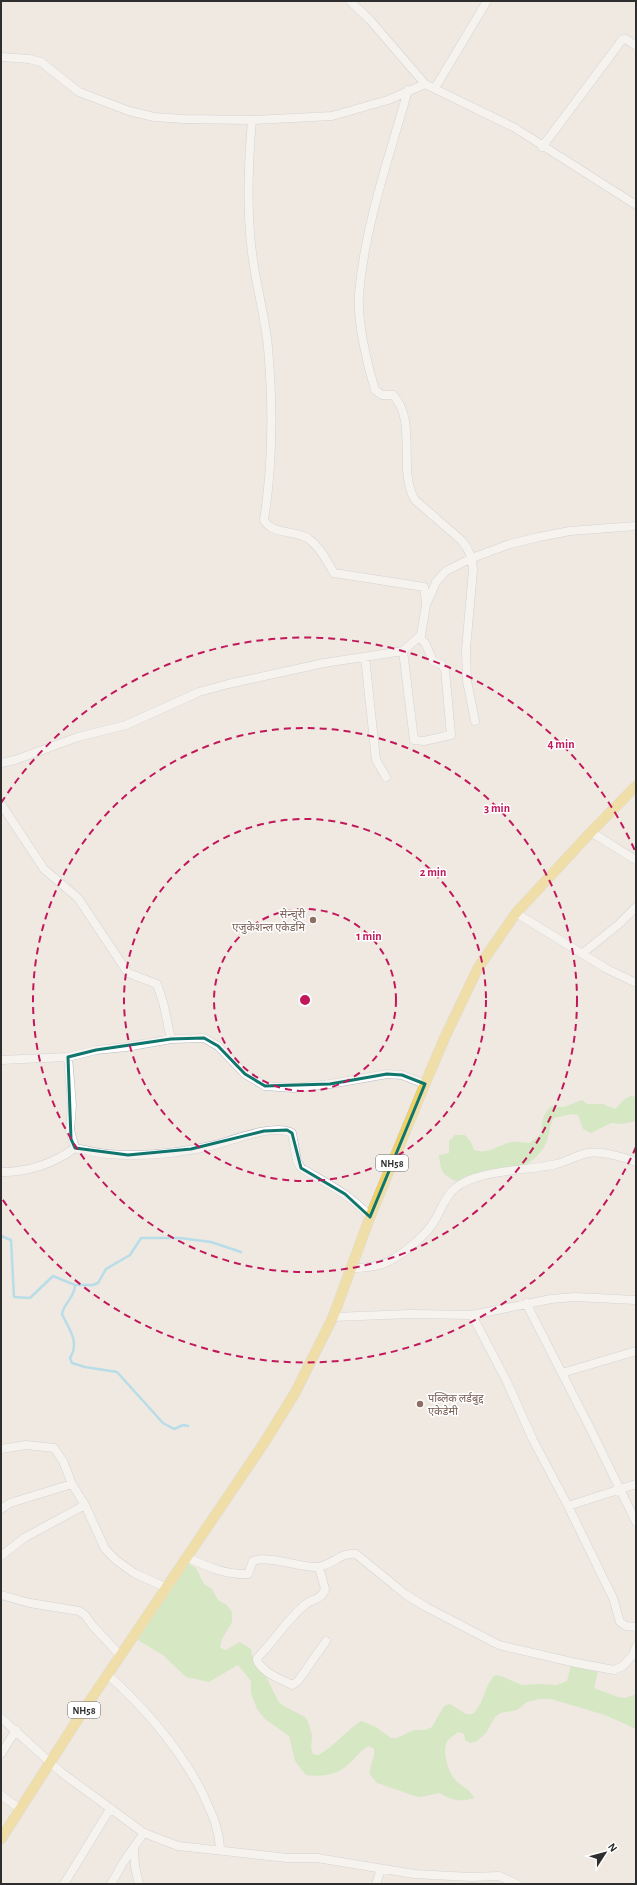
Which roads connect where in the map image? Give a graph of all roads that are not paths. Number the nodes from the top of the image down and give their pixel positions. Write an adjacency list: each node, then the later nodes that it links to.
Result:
1 (350, 1): 5 (street)
2 (487, 1): 6 (street)
3 (636, 46): 9 (street)
4 (1, 57): 8 (street)
5 (425, 84): 6 (street); 7 (street)
6 (435, 88): 9 (street)
7 (408, 90): 8 (street); 12 (street)
8 (252, 120): 13 (street)
9 (542, 147): 10 (street)
10 (636, 205)
11 (636, 526): 12 (street)
12 (472, 558): 13 (street); 17 (street)
13 (426, 605): 14 (street)
14 (419, 637): 15 (street); 15 (street)
15 (403, 651): 16 (street)
16 (365, 657): 18 (street); 19 (street)
17 (475, 721)
18 (1, 763)
19 (386, 777)
20 (636, 786): 22 (main road, NH58)
21 (1, 804): 28 (street)
22 (591, 832): 23 (street); 25 (main road, NH58)
23 (636, 860)
24 (636, 906): 26 (street)
25 (516, 914): 26 (street); 31 (main road, NH58)
26 (583, 953): 27 (street)
27 (636, 983)
28 (170, 1039): 29 (street); 31 (street)
29 (68, 1057): 30 (street); 32 (street)
30 (1, 1060)
31 (425, 1084): 35 (main road, NH58)
32 (75, 1148): 34 (street); 35 (street)
33 (636, 1162): 36 (street)
34 (1, 1172)
35 (370, 1217): 36 (main road, NH58)
36 (352, 1268): 40 (main road, NH58)
37 (636, 1300): 38 (street)
38 (526, 1303): 39 (street); 42 (street)
39 (472, 1315): 40 (street); 48 (street)
40 (332, 1317): 52 (main road, NH58)
41 (636, 1351): 42 (street)
42 (562, 1373): 46 (street)
43 (1, 1449): 44 (street)
44 (72, 1484): 47 (street); 49 (street)
45 (636, 1484): 46 (street)
46 (620, 1488): 48 (street); 50 (street)
47 (85, 1505): 51 (street); 54 (street)
48 (568, 1506): 56 (street)
49 (1, 1509)
50 (636, 1522)
51 (1, 1556)
52 (184, 1560): 53 (street); 54 (main road, NH58)
53 (319, 1567): 57 (street); 58 (street)
54 (166, 1585): 59 (main road, NH58)
55 (1, 1595): 59 (street)
56 (636, 1627)
57 (326, 1641)
58 (636, 1647)
59 (120, 1655): 60 (main road, NH58)
60 (107, 1674): 64 (main road, NH58); 71 (street)
61 (1, 1718): 62 (street)
62 (16, 1730): 63 (street); 64 (street)
63 (1, 1754)
64 (51, 1762): 66 (main road, NH58); 67 (street)
65 (1, 1795): 66 (street)
66 (20, 1809): 69 (main road, NH58)
67 (110, 1809): 68 (street); 74 (street)
68 (144, 1833): 70 (street); 71 (street)
69 (1, 1839)
70 (134, 1847): 75 (street); 76 (street)
71 (220, 1849): 72 (street)
72 (381, 1870): 73 (street); 77 (street)
73 (471, 1881): 78 (street)
74 (64, 1884)
75 (111, 1884)
76 (139, 1884)
77 (376, 1884)
78 (517, 1884)

